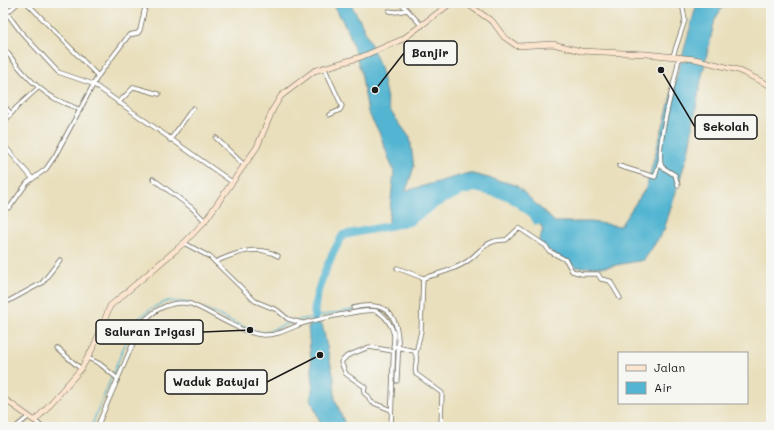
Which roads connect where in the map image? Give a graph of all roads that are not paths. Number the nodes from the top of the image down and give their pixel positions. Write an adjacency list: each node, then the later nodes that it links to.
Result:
1 (18, 3): 11 (street)
2 (27, 3): 17 (street)
3 (146, 3): 17 (street)
4 (401, 3): 9 (street)
5 (451, 3): 12 (street)
6 (466, 3): 14 (street)
7 (682, 3): 14 (street)
8 (3, 8): 11 (street)
9 (407, 10): 10 (street); 12 (street)
10 (389, 11)
11 (7, 13): 18 (street)
12 (422, 26): 16 (street)
13 (3, 47): 20 (street)
14 (673, 56): 15 (street)
15 (679, 57): 19 (street); 32 (street)
16 (324, 68): 27 (street); 33 (street)
17 (98, 76): 18 (street)
18 (93, 84): 22 (street); 25 (street)
19 (771, 86)
20 (38, 88): 25 (street); 26 (street)
21 (159, 94): 22 (street)
22 (118, 103): 30 (street)
23 (3, 104): 26 (street)
24 (193, 108): 30 (street)
25 (80, 110): 35 (street)
26 (11, 114): 28 (street)
27 (329, 115)
28 (3, 123)
29 (216, 138): 33 (street)
30 (170, 140): 37 (street)
31 (3, 144): 35 (street)
32 (661, 158): 34 (street); 38 (street)
33 (244, 165): 37 (street)
34 (620, 166)
35 (32, 178): 39 (street)
36 (153, 179): 40 (street)
37 (232, 182): 40 (street)
38 (678, 185)
39 (3, 210)
40 (206, 221): 41 (street)
41 (184, 243): 44 (street); 56 (street)
42 (278, 256): 44 (street)
43 (60, 260): 48 (street)
44 (215, 262): 51 (street)
45 (397, 268): 46 (street)
46 (423, 278): 47 (street); 55 (street)
47 (620, 298)
48 (3, 304)
49 (352, 308): 50 (street)
50 (362, 309): 51 (street); 52 (street)
51 (303, 323): 58 (street)
52 (396, 346): 54 (street); 55 (street); 59 (street)
53 (58, 349): 57 (street)
54 (393, 351): 61 (street); 61 (street)
55 (416, 353): 68 (street)
56 (88, 358): 57 (street); 58 (street)
57 (81, 369): 63 (street)
58 (118, 379): 66 (street)
59 (397, 381)
60 (3, 398): 62 (street)
61 (391, 410): 67 (street)
62 (28, 417): 63 (street); 64 (street)
63 (35, 421): 65 (street)
64 (16, 427)
65 (42, 427)
66 (97, 427)
67 (391, 427)
68 (441, 427)

